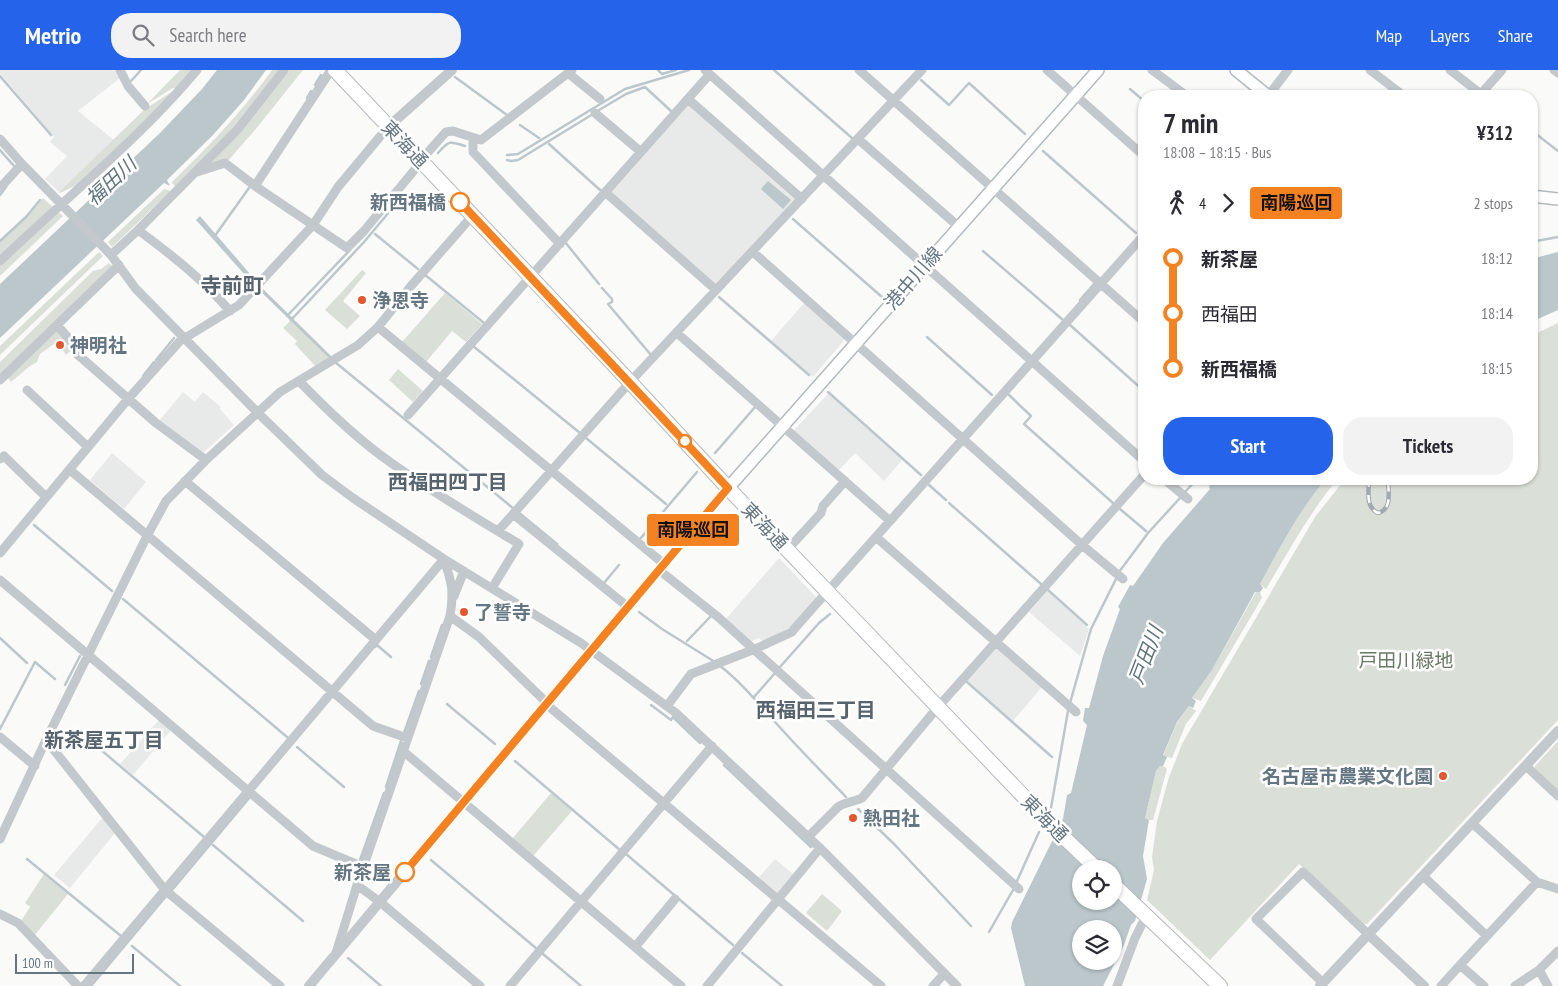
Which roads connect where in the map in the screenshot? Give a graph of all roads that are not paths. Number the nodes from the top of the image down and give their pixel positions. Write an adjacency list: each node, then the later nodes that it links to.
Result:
1 (120, 70): 32 (street)
2 (197, 70): 51 (street)
3 (284, 70): 42 (street)
4 (331, 70): 44 (street)
5 (335, 70): 34 (main road, 東海通)
6 (558, 70): 19 (street)
7 (859, 70): 31 (street)
8 (922, 70): 31 (street)
9 (1047, 70): 28 (street)
10 (1098, 70): 28 (main road, 港中川線)
11 (1152, 70): 22 (street)
12 (1236, 70): 23 (main road)
13 (1288, 70): 24 (street)
14 (1370, 70): 25 (street)
15 (1450, 70): 26 (street)
16 (1502, 70): 27 (street)
17 (1554, 70): 21 (street)
18 (445, 72): 34 (street)
19 (569, 73): 29 (street); 35 (street)
20 (707, 73): 30 (street); 43 (street)
21 (1558, 73)
22 (1180, 90)
23 (1261, 90)
24 (1273, 90)
25 (1396, 90)
26 (1474, 90)
27 (1484, 90)
28 (1076, 95): 38 (street); 46 (main road, 港中川線)
29 (600, 98)
30 (688, 99): 39 (street); 49 (street)
31 (894, 101): 36 (street); 46 (street)
32 (145, 106)
33 (596, 113): 39 (street)
34 (388, 127): 40 (main road, 東海通); 53 (street)
35 (473, 138): 40 (street); 57 (street)
36 (858, 139): 43 (street); 54 (street)
37 (0, 140): 41 (street)
38 (1138, 151)
39 (640, 152): 47 (street)
40 (421, 162): 52 (main road, 東海通); 53 (street)
41 (22, 164): 45 (street); 51 (street)
42 (194, 173): 44 (street); 55 (street)
43 (822, 176): 49 (street); 62 (street)
44 (255, 186): 53 (street)
45 (0, 188)
46 (992, 188): 54 (main road, 港中川線); 64 (street)
47 (605, 192): 57 (street); 65 (street)
48 (1538, 197): 50 (main road)
49 (802, 199): 58 (street)
50 (1558, 199)
51 (62, 206): 59 (street); 60 (street)
52 (473, 215): 63 (main road, 東海通); 69 (street)
53 (313, 225): 66 (street)
54 (958, 226): 62 (main road, 港中川線)
55 (138, 230): 59 (street); 66 (street)
56 (1138, 242): 64 (street)
57 (560, 244): 63 (street)
58 (753, 252): 65 (street); 72 (street)
59 (111, 255): 61 (street)
60 (0, 261)
61 (119, 265): 68 (street); 71 (street)
62 (924, 266): 72 (main road, 港中川線); 73 (street)
63 (531, 277): 74 (street); 77 (main road, 東海通)
64 (1100, 284): 67 (street); 73 (street)
65 (716, 290): 70 (street)
66 (230, 311): 71 (street)
67 (1138, 317)
68 (57, 325): 75 (street); 79 (street)
69 (378, 327): 74 (street); 76 (street)
70 (677, 333): 77 (street); 82 (street)
71 (184, 337): 79 (street); 80 (street)
72 (856, 343): 82 (main road, 港中川線); 83 (street)
73 (1032, 361): 83 (street); 86 (street)
74 (440, 378): 81 (street); 89 (street)
75 (0, 380)
76 (299, 381): 80 (street); 99 (street)
77 (630, 382): 89 (street); 94 (main road, 東海通)
78 (27, 390): 84 (street)
79 (128, 399): 84 (street); 87 (street)
80 (258, 413): 87 (street); 105 (street)
81 (408, 415)
82 (783, 426): 91 (street); 94 (main road, 港中川線)
83 (964, 440): 98 (street); 102 (street)
84 (88, 447): 88 (street)
85 (1, 456): 95 (street)
86 (1138, 456)
87 (206, 460): 90 (street)
88 (70, 470): 95 (street); 100 (street)
89 (551, 470): 97 (street); 106 (street)
90 (185, 481): 100 (street); 115 (street)
91 (845, 481): 98 (street); 103 (street)
92 (1138, 482): 102 (street)
93 (1172, 485): 96 (street)
94 (728, 488): 103 (main road, 東海通); 106 (street)
95 (46, 497): 104 (street)
96 (1188, 498)
97 (515, 512): 99 (street); 113 (street)
98 (890, 521): 101 (street)
99 (498, 531): 110 (street)
100 (147, 536): 119 (street); 120 (street)
101 (876, 537): 111 (street); 116 (street)
102 (1082, 545): 108 (street); 116 (street)
103 (788, 549): 111 (main road, 東海通)
104 (0, 553)
105 (444, 559): 107 (street); 112 (street); 115 (street)
106 (662, 567): 113 (street); 117 (street)
107 (464, 571): 110 (street); 112 (street)
108 (1123, 579)
109 (0, 580): 119 (street)
110 (492, 588): 118 (street)
111 (828, 592): 117 (street); 123 (main road, 東海通)
112 (453, 598): 114 (street)
113 (628, 607): 118 (street)
114 (450, 616): 121 (street); 127 (street)
115 (376, 640): 120 (street)
116 (996, 642): 123 (street); 124 (street)
117 (754, 649): 122 (street); 133 (street)
118 (591, 651): 121 (street); 122 (street)
119 (88, 655): 128 (street); 134 (street)
120 (332, 692): 127 (street); 134 (street)
121 (547, 703): 136 (street); 137 (street)
122 (667, 706): 129 (street)
123 (938, 707): 133 (street); 142 (main road, 東海通)
124 (1076, 712)
125 (1558, 731): 132 (street)
126 (0, 738): 131 (street)
127 (407, 738): 130 (street)
128 (46, 740): 131 (street); 149 (street)
129 (712, 746): 137 (street); 139 (street)
130 (403, 751): 136 (street); 143 (street)
131 (35, 766): 140 (street)
132 (1526, 766): 135 (street); 138 (street)
133 (886, 769): 139 (street); 147 (street)
134 (249, 790): 143 (street); 149 (street)
135 (1558, 796)
136 (463, 803): 153 (street); 154 (street)
137 (664, 803): 152 (street); 154 (street)
138 (1472, 824): 144 (street); 145 (street)
139 (808, 837): 141 (street)
140 (0, 839)
141 (820, 848): 152 (street); 164 (street)
142 (1088, 860)
143 (363, 867): 146 (street)
144 (1423, 876): 157 (street); 158 (street)
145 (1537, 882): 148 (street); 158 (street)
146 (357, 885): 153 (street); 161 (street)
147 (1020, 889)
148 (1558, 889)
149 (165, 890): 168 (street); 169 (street)
150 (1122, 893): 156 (main road)
151 (675, 899): 159 (street)
152 (778, 899): 174 (street); 175 (street)
153 (380, 902): 161 (street); 171 (street)
154 (581, 902): 159 (street); 172 (street)
155 (0, 914): 167 (street)
156 (1146, 916): 178 (street); 179 (main road)
157 (1368, 934): 165 (street); 165 (street); 166 (street)
158 (1487, 936): 162 (street)
159 (634, 947): 173 (street)
160 (1558, 951): 163 (street)
161 (336, 954): 170 (street)
162 (1460, 965): 180 (street); 181 (street)
163 (1539, 970): 182 (street); 183 (street)
164 (944, 974): 176 (street); 177 (street)
165 (1322, 984)
166 (1420, 985)
167 (78, 986)
168 (84, 986)
169 (280, 986)
170 (309, 986)
171 (480, 986)
172 (510, 986)
173 (681, 986)
174 (707, 986)
175 (881, 986)
176 (933, 986)
177 (957, 986)
178 (1117, 986)
179 (1220, 986)
180 (1441, 986)
181 (1484, 986)
182 (1515, 986)
183 (1548, 986)

